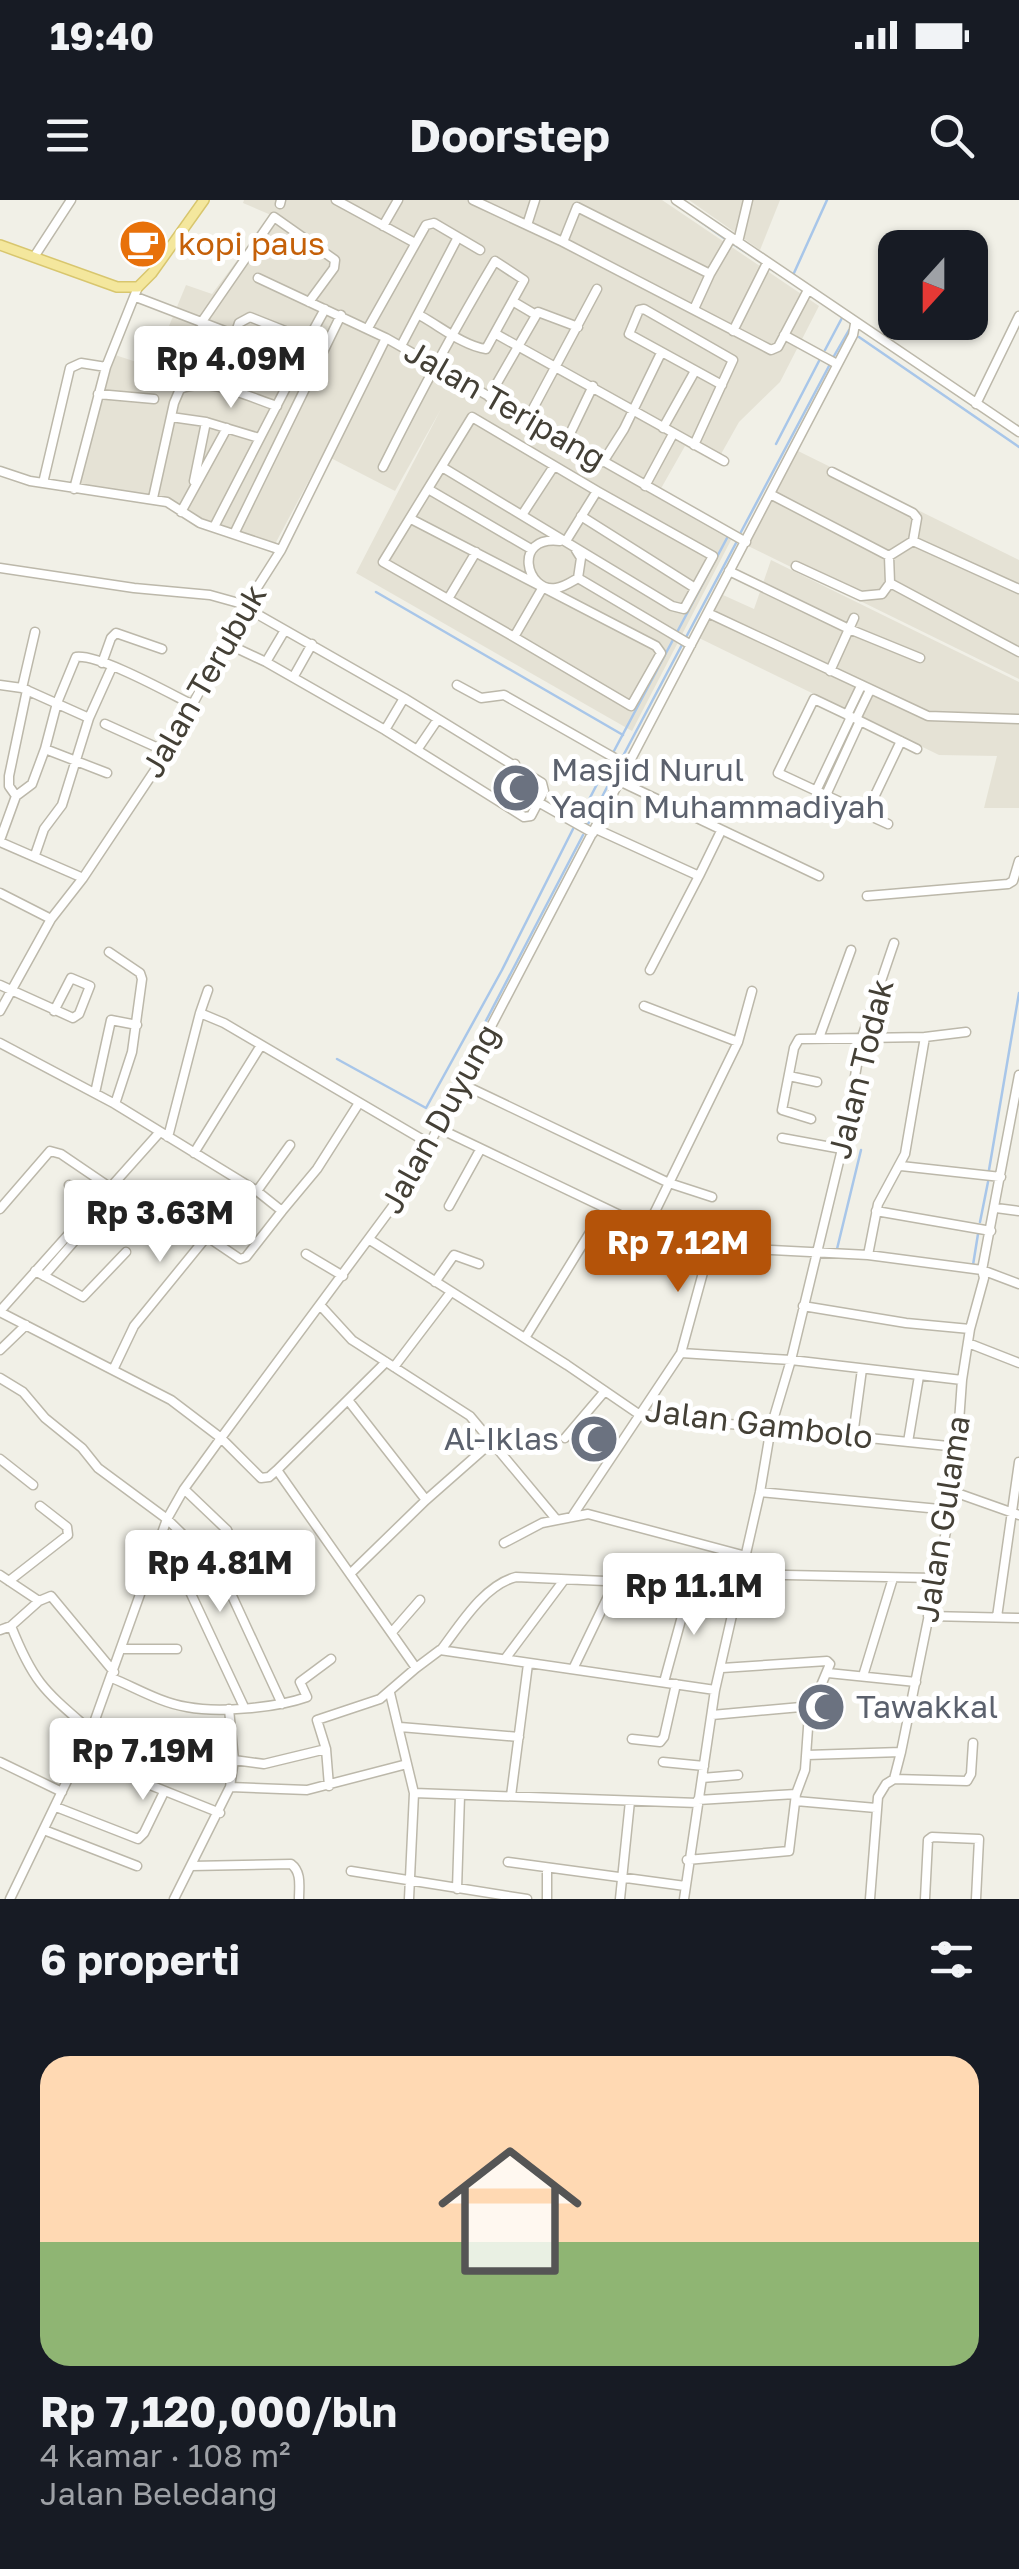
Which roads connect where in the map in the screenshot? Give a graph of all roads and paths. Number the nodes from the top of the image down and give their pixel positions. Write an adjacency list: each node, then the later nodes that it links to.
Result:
1 (70, 200): 20 (street)
2 (204, 200): 26 (main road)
3 (336, 200): 9 (street)
4 (398, 200): 13 (street)
5 (473, 200): 11 (street)
6 (535, 200): 12 (street)
7 (676, 200): 15 (street)
8 (748, 200): 15 (street)
9 (350, 204): 13 (street)
10 (578, 204): 16 (street); 22 (street)
11 (495, 205): 12 (street)
12 (527, 225): 16 (street)
13 (383, 226): 17 (street)
14 (458, 238): 17 (street); 19 (street); 46 (street)
15 (735, 240): 21 (street); 22 (street)
16 (563, 242): 30 (street)
17 (415, 243): 38 (street)
18 (0, 245): 20 (main road)
19 (480, 250)
20 (34, 257): 26 (main road)
21 (767, 264): 25 (street); 39 (street)
22 (710, 274): 30 (street)
23 (258, 278): 27 (street, Jalan Teripang)
24 (598, 289): 37 (street)
25 (808, 290): 36 (street); 43 (street)
26 (137, 292): 35 (street); 53 (street)
27 (309, 302): 29 (street, Jalan Teripang); 35 (street)
28 (514, 302): 32 (street); 40 (street); 41 (street)
29 (324, 309): 31 (street, Jalan Teripang); 45 (street)
30 (694, 309): 39 (street)
31 (341, 315): 38 (street, Jalan Teripang); 95 (street)
32 (536, 315): 37 (street); 47 (street)
33 (421, 316): 40 (street)
34 (1019, 316): 62 (street)
35 (201, 323): 42 (street)
36 (855, 324): 50 (street, Jalan Duyung); 62 (street)
37 (578, 326): 52 (street)
38 (368, 328): 44 (street, Jalan Teripang)
39 (732, 331): 43 (street)
40 (452, 334): 41 (street); 51 (street)
41 (496, 334): 47 (street)
42 (235, 335): 45 (street); 48 (street)
43 (784, 335): 50 (street)
44 (386, 338): 46 (street, Jalan Teripang); 100 (street, Jalan Terubuk)
45 (308, 340): 55 (street)
46 (401, 346): 51 (street, Jalan Teripang)
47 (518, 346): 52 (street); 60 (street)
48 (230, 350): 55 (street); 57 (street)
49 (661, 353): 54 (street); 56 (street); 64 (street)
50 (837, 364): 88 (street, Jalan Duyung)
51 (434, 365): 60 (street, Jalan Teripang); 79 (street)
52 (556, 366): 58 (street); 66 (street)
53 (106, 367): 59 (street); 82 (street)
54 (695, 371): 56 (street); 69 (street)
55 (293, 374): 63 (street)
56 (722, 385): 74 (street)
57 (216, 386): 63 (street); 65 (street)
58 (593, 386): 64 (street); 73 (street)
59 (98, 394): 61 (street); 84 (street)
60 (488, 397): 66 (street, Jalan Teripang)
61 (154, 400)
62 (976, 404): 70 (street)
63 (278, 406): 72 (street)
64 (630, 410): 69 (street); 75 (street)
65 (171, 417): 67 (street); 89 (street)
66 (528, 418): 73 (street, Jalan Teripang)
67 (206, 422): 68 (street); 86 (street)
68 (227, 428): 72 (street); 86 (street)
69 (663, 428): 71 (street)
70 (1019, 432)
71 (673, 434): 74 (street); 83 (street)
72 (260, 438): 94 (street)
73 (567, 440): 75 (street, Jalan Teripang)
74 (694, 445): 76 (street)
75 (604, 462): 83 (street, Jalan Teripang)
76 (724, 462)
77 (442, 466): 78 (street); 85 (street); 91 (street)
78 (554, 466): 87 (street); 91 (street)
79 (382, 467)
80 (0, 471): 82 (street)
81 (832, 472): 98 (street)
82 (43, 484): 84 (street)
83 (645, 486): 97 (street, Jalan Teripang)
84 (74, 489): 89 (street)
85 (428, 489): 93 (street); 99 (street)
86 (192, 490): 90 (street)
87 (596, 491): 92 (street); 109 (street)
88 (770, 494): 97 (street, Jalan Duyung); 102 (street)
89 (153, 498): 90 (street)
90 (181, 512): 94 (street)
91 (522, 515): 96 (street)
92 (581, 516): 96 (street); 109 (street)
93 (411, 518): 101 (street); 111 (street)
94 (214, 527): 95 (street)
95 (234, 534): 100 (street)
96 (566, 542): 99 (street); 106 (street); 109 (street)
97 (746, 542): 105 (street, Jalan Duyung)
98 (913, 542): 102 (street); 110 (street)
99 (531, 549): 108 (street)
100 (281, 550): 112 (street, Jalan Terubuk)
101 (476, 552): 108 (street); 111 (street)
102 (889, 556): 107 (street)
103 (796, 566): 107 (street)
104 (0, 568): 112 (street)
105 (730, 571): 113 (street, Jalan Duyung); 116 (street)
106 (578, 578): 108 (street); 119 (street)
107 (890, 583): 123 (street)
108 (543, 587): 118 (street); 118 (street)
109 (696, 588)
110 (1019, 589)
111 (448, 599): 118 (street)
112 (248, 608): 115 (street); 136 (street, Jalan Terubuk)
113 (708, 613): 119 (street, Jalan Duyung); 128 (street)
114 (854, 618): 116 (street)
115 (285, 630): 120 (street); 126 (street)
116 (849, 630): 124 (street); 128 (street)
117 (35, 632): 133 (street)
118 (514, 637)
119 (683, 640): 150 (street, Jalan Duyung)
120 (312, 644): 129 (street); 134 (street)
121 (234, 646): 126 (street)
122 (162, 649): 125 (street)
123 (1019, 652)
124 (920, 658)
125 (102, 662): 127 (street); 135 (street)
126 (266, 662): 129 (street)
127 (112, 667): 136 (street); 137 (street)
128 (830, 671): 132 (street)
129 (294, 676): 142 (street)
130 (0, 685): 133 (street)
131 (457, 685): 150 (street)
132 (866, 688): 138 (street); 140 (street)
133 (25, 689): 135 (street); 154 (street)
134 (404, 698): 139 (street); 142 (street)
135 (57, 702): 137 (street); 144 (street)
136 (191, 704): 147 (street, Jalan Terubuk)
137 (89, 718): 148 (street)
138 (854, 718): 143 (street); 153 (street); 153 (street); 155 (street)
139 (438, 719): 145 (street); 149 (street)
140 (1019, 719)
141 (105, 724): 147 (street)
142 (385, 730): 145 (street)
143 (902, 742): 146 (street); 158 (street)
144 (45, 748): 148 (street); 154 (street)
145 (418, 750): 156 (street)
146 (917, 750)
147 (167, 752): 167 (street, Jalan Terubuk)
148 (77, 761): 151 (street); 163 (street)
149 (515, 764): 156 (street); 157 (street)
150 (627, 765): 152 (street, Jalan Duyung)
151 (107, 774)
152 (618, 781): 160 (street, Jalan Duyung); 161 (street)
153 (816, 790): 155 (street)
154 (16, 796): 162 (street)
155 (826, 796): 158 (street)
156 (495, 798): 157 (street)
157 (538, 802): 160 (street)
158 (866, 814): 159 (street)
159 (888, 824)
160 (594, 831): 165 (street); 194 (street, Jalan Duyung)
161 (721, 831): 165 (street); 166 (street)
162 (0, 841): 163 (street)
163 (35, 856): 167 (street)
164 (1019, 860): 169 (street)
165 (699, 876): 174 (street)
166 (819, 876)
167 (83, 878): 170 (street, Jalan Terubuk)
168 (0, 894): 170 (street)
169 (867, 896)
170 (51, 918): 176 (street, Jalan Terubuk)
171 (894, 943): 185 (street, Jalan Todak)
172 (851, 950): 187 (street)
173 (108, 952): 183 (street)
174 (650, 970)
175 (0, 985): 176 (street)
176 (10, 990): 180 (street, Jalan Terubuk); 181 (street)
177 (208, 990): 182 (street)
178 (752, 991): 188 (street)
179 (644, 1006): 188 (street)
180 (0, 1011)
181 (54, 1011): 181 (street)
182 (200, 1012): 190 (street); 200 (street)
183 (137, 1025): 195 (street); 197 (street)
184 (966, 1032): 186 (street)
185 (862, 1037): 186 (street); 187 (street); 204 (street, Jalan Todak)
186 (925, 1037): 207 (street)
187 (819, 1038): 192 (street)
188 (738, 1042): 209 (street)
189 (0, 1044): 195 (street)
190 (260, 1046): 196 (street); 206 (street)
191 (1019, 1075): 208 (street, Jalan Gulama)
192 (789, 1076): 193 (street); 198 (street)
193 (818, 1082)
194 (462, 1084): 199 (street, Jalan Duyung); 209 (street)
195 (96, 1092): 197 (street)
196 (359, 1103): 202 (street); 219 (street)
197 (115, 1104): 200 (street)
198 (811, 1118)
199 (438, 1128): 202 (street, Jalan Duyung); 205 (street)
200 (163, 1135): 206 (street); 211 (street)
201 (782, 1138): 204 (street)
202 (430, 1144): 227 (street, Jalan Duyung)
203 (290, 1145): 212 (street)
204 (842, 1149): 231 (street, Jalan Todak)
205 (480, 1150): 215 (street); 216 (street)
206 (194, 1153): 212 (street)
207 (901, 1166): 208 (street); 220 (street)
208 (1002, 1177): 217 (street, Jalan Gulama)
209 (669, 1183): 213 (street); 222 (street)
210 (69, 1185): 214 (street)
211 (111, 1188): 214 (street); 218 (street)
212 (252, 1189): 219 (street); 226 (street)
213 (712, 1197)
214 (96, 1203): 223 (street); 228 (street)
215 (450, 1206)
216 (605, 1208): 222 (street); 247 (street)
217 (996, 1208): 221 (street); 225 (street, Jalan Gulama)
218 (0, 1209)
219 (282, 1211): 226 (street)
220 (876, 1211): 225 (street); 233 (street)
221 (1019, 1211)
222 (647, 1228): 229 (street)
223 (138, 1229)
224 (84, 1230): 228 (street)
225 (991, 1231): 235 (street, Jalan Gulama)
226 (206, 1236): 255 (street)
227 (370, 1240): 238 (street, Jalan Duyung); 239 (street, Jalan Gambolo)
228 (63, 1247): 236 (street); 237 (street)
229 (710, 1247): 231 (street); 250 (street)
230 (126, 1252): 237 (street)
231 (815, 1252): 233 (street); 243 (street, Jalan Todak)
232 (306, 1254): 238 (street)
233 (868, 1256): 235 (street)
234 (479, 1264): 239 (street)
235 (982, 1270): 240 (street); 246 (street, Jalan Gulama)
236 (35, 1271): 237 (street); 244 (street)
237 (44, 1276)
238 (343, 1276): 242 (street, Jalan Duyung)
239 (435, 1282): 241 (street, Jalan Gambolo)
240 (1019, 1284)
241 (451, 1292): 247 (street, Jalan Gambolo); 253 (street)
242 (320, 1305): 253 (street); 264 (street, Jalan Duyung)
243 (803, 1306): 246 (street); 251 (street, Jalan Todak)
244 (0, 1312): 245 (street)
245 (26, 1325): 249 (street); 255 (street)
246 (970, 1329): 248 (street, Jalan Gulama)
247 (525, 1338): 259 (street, Jalan Gambolo)
248 (968, 1343): 252 (street); 258 (street, Jalan Gulama)
249 (0, 1350)
250 (680, 1353): 251 (street); 261 (street)
251 (791, 1360): 254 (street); 262 (street, Jalan Todak)
252 (1019, 1363)
253 (390, 1364): 260 (street); 266 (street)
254 (862, 1369): 256 (street); 263 (street)
255 (113, 1370): 264 (street)
256 (920, 1376): 258 (street); 267 (street)
257 (0, 1378): 281 (street)
258 (962, 1380): 268 (street, Jalan Gulama)
259 (604, 1390): 261 (street, Jalan Gambolo); 265 (street)
260 (348, 1400): 271 (street); 276 (street)
261 (640, 1415): 262 (street, Jalan Gambolo); 280 (street)
262 (772, 1427): 263 (street, Jalan Gambolo); 274 (street, Jalan Todak)
263 (853, 1436): 267 (street, Jalan Gambolo)
264 (221, 1438): 271 (street); 273 (street, Jalan Duyung)
265 (565, 1438)
266 (493, 1441): 276 (street); 282 (street)
267 (908, 1442): 268 (street, Jalan Gambolo)
268 (958, 1447): 275 (street, Jalan Gulama)
269 (0, 1459): 272 (street)
270 (1019, 1462): 279 (street)
271 (277, 1470): 286 (street)
272 (33, 1485)
273 (184, 1490): 281 (street, Jalan Duyung); 289 (street)
274 (760, 1492): 278 (street); 285 (street, Jalan Todak)
275 (954, 1492): 278 (street, Jalan Gulama); 279 (street)
276 (426, 1500): 286 (street)
277 (40, 1506): 292 (street)
278 (950, 1510): 291 (street, Jalan Gulama)
279 (1015, 1514): 300 (street)
280 (573, 1515): 282 (street); 285 (street)
281 (167, 1519): 284 (street); 305 (street, Jalan Duyung)
282 (556, 1519): 283 (street)
283 (504, 1543)
284 (204, 1554): 322 (street); 323 (street)
285 (746, 1556): 288 (street, Jalan Todak)
286 (352, 1572): 304 (street)
287 (0, 1574): 292 (street)
288 (742, 1574): 290 (street); 296 (street, Jalan Todak)
289 (248, 1577)
290 (893, 1578): 291 (street); 316 (street)
291 (934, 1578): 299 (street, Jalan Gulama)
292 (9, 1580): 298 (street)
293 (564, 1580): 294 (street); 307 (street); 308 (street)
294 (616, 1580): 295 (street); 313 (street)
295 (690, 1586): 296 (street); 317 (street)
296 (739, 1587): 312 (street, Jalan Todak)
297 (420, 1600): 304 (street)
298 (40, 1601): 302 (street); 315 (street)
299 (928, 1616): 300 (street); 318 (street, Jalan Gulama)
300 (997, 1617): 301 (street)
301 (1019, 1618)
302 (11, 1626): 303 (street); 330 (street)
303 (0, 1630)
304 (392, 1631): 311 (street)
305 (122, 1649): 306 (street); 315 (street, Jalan Duyung)
306 (177, 1649)
307 (440, 1650): 308 (street); 311 (street)
308 (505, 1658): 310 (street)
309 (331, 1659): 322 (street)
310 (528, 1664): 313 (street); 331 (street)
311 (416, 1668): 321 (street)
312 (722, 1668): 314 (street); 320 (street, Jalan Todak)
313 (573, 1669): 317 (street)
314 (828, 1673): 316 (street); 324 (street)
315 (113, 1675): 325 (street); 330 (street, Jalan Duyung)
316 (863, 1676): 318 (street)
317 (664, 1682): 319 (street)
318 (916, 1682): 335 (street, Jalan Gulama)
319 (676, 1684): 320 (street); 332 (street)
320 (715, 1690): 326 (street, Jalan Todak)
321 (390, 1693): 327 (street); 334 (street)
322 (282, 1704): 323 (street)
323 (244, 1706): 325 (street)
324 (812, 1706): 326 (street); 336 (street)
325 (228, 1709): 329 (street)
326 (712, 1714): 342 (street, Jalan Todak)
327 (400, 1727): 331 (street); 341 (street)
328 (184, 1730): 329 (street)
329 (231, 1730): 338 (street)
330 (91, 1731): 337 (street, Jalan Duyung)
331 (519, 1737): 352 (street)
332 (632, 1739)
333 (973, 1742): 345 (street)
334 (326, 1749): 338 (street); 346 (street)
335 (901, 1752): 336 (street); 345 (street, Jalan Gulama)
336 (807, 1755): 353 (street)
337 (80, 1757): 348 (street, Jalan Duyung); 349 (street)
338 (234, 1760): 347 (street)
339 (0, 1762): 348 (street)
340 (662, 1762): 342 (street)
341 (407, 1764): 346 (street); 350 (street)
342 (704, 1766): 344 (street, Jalan Todak)
343 (738, 1774): 344 (street)
344 (702, 1778): 355 (street, Jalan Todak)
345 (894, 1779): 357 (street, Jalan Gulama)
346 (329, 1786): 347 (street)
347 (230, 1787): 358 (street)
348 (62, 1792): 356 (street, Jalan Duyung)
349 (164, 1792): 356 (street); 358 (street)
350 (414, 1793): 351 (street); 367 (street)
351 (460, 1795): 352 (street); 369 (street)
352 (511, 1796): 354 (street)
353 (796, 1798): 355 (street); 357 (street); 360 (street)
354 (630, 1801): 355 (street); 366 (street)
355 (698, 1801): 360 (street, Jalan Todak)
356 (56, 1807): 359 (street, Jalan Duyung)
357 (876, 1808): 378 (street, Jalan Gulama)
358 (220, 1813): 363 (street)
359 (44, 1830): 362 (street); 370 (street, Jalan Duyung)
360 (688, 1860): 368 (street, Jalan Todak)
361 (508, 1862): 364 (street)
362 (137, 1866)
363 (192, 1866): 371 (street); 372 (street)
364 (547, 1868): 366 (street); 375 (street)
365 (350, 1871): 367 (street)
366 (621, 1878): 368 (street); 376 (street)
367 (410, 1880): 369 (street); 373 (street)
368 (685, 1886): 377 (street, Jalan Todak)
369 (457, 1889): 374 (street)
370 (10, 1899)
371 (174, 1899)
372 (299, 1899)
373 (409, 1899)
374 (527, 1899)
375 (548, 1899)
376 (620, 1899)
377 (684, 1899)
378 (870, 1899)
379 (925, 1899): 380 (street)
380 (976, 1899)

